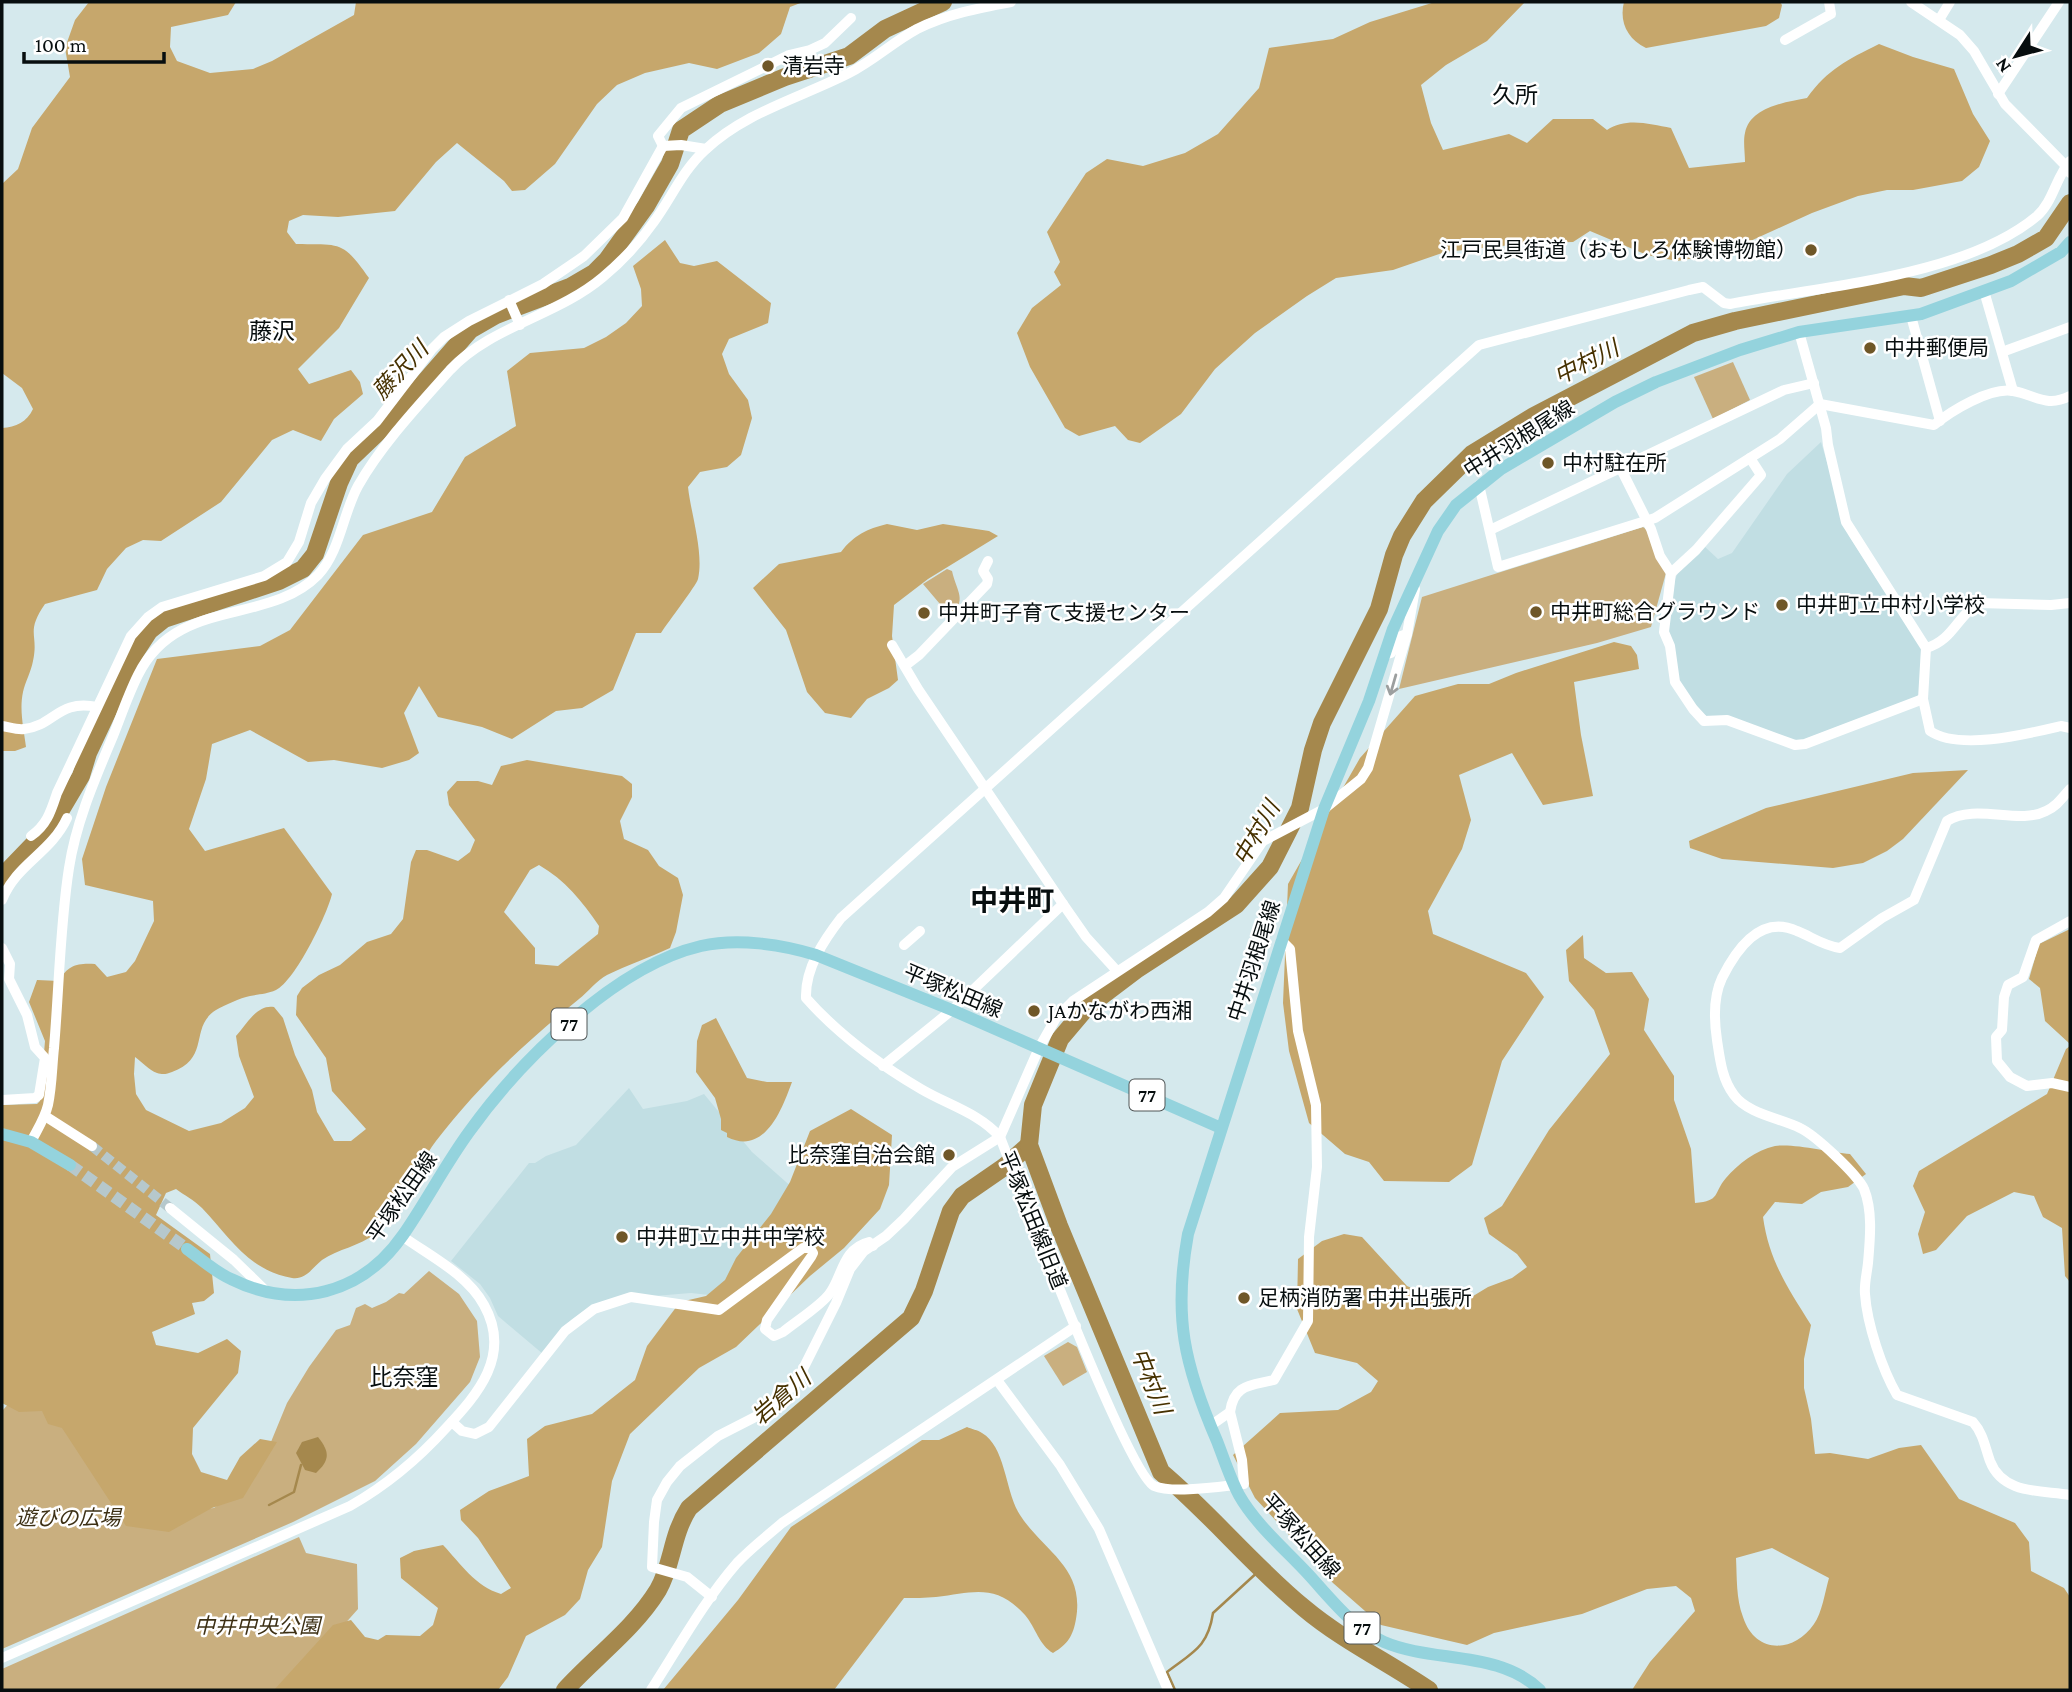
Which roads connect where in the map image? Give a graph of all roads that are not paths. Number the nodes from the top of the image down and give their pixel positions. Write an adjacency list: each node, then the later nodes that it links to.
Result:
1 (1012, 2): 11 (street)
2 (1829, 2): 8 (street)
3 (1911, 2): 7 (street)
4 (1950, 2): 7 (street)
5 (2059, 2): 9 (street)
6 (851, 18): 10 (street)
7 (1939, 20): 9 (street)
8 (1785, 40)
9 (1998, 93): 12 (street)
10 (665, 146): 11 (street); 15 (street)
11 (706, 149): 17 (street)
12 (2069, 167): 44 (street)
13 (2070, 243): 14 (main road, 中井羽根尾線)
14 (1984, 291): 16 (main road, 中井羽根尾線); 20 (street)
15 (509, 300): 17 (street); 41 (street)
16 (1911, 316): 19 (main road, 中井羽根尾線); 25 (street)
17 (520, 325): 49 (street)
18 (2070, 327): 20 (street)
19 (1799, 332): 21 (street); 28 (main road, 中井羽根尾線)
20 (2001, 352): 22 (street)
21 (1814, 383): 24 (street); 27 (street)
22 (2013, 391): 23 (street); 25 (street)
23 (2070, 396)
24 (1820, 404): 25 (street); 26 (street); 37 (street)
25 (1940, 421)
26 (1750, 458): 29 (street); 33 (street)
27 (1620, 467): 29 (street); 30 (street)
28 (1479, 485): 30 (street); 32 (main road, 中井羽根尾線)
29 (1647, 522): 30 (street); 33 (street)
30 (1490, 530)
31 (988, 561): 39 (street)
32 (1418, 571): 35 (street); 38 (main road, 中井羽根尾線)
33 (1671, 573): 40 (street)
34 (2070, 603): 37 (street)
35 (1407, 634): 38 (street); 47 (street, one-way to 47)
36 (892, 645): 39 (street)
37 (1926, 648): 40 (street)
38 (1384, 655): 47 (main road, 中井羽根尾線)
39 (906, 665): 44 (street)
40 (1923, 699): 43 (street)
41 (97, 707): 42 (street); 46 (street)
42 (2, 726)
43 (2070, 728)
44 (985, 786): 52 (street); 58 (street)
45 (2070, 789): 83 (street)
46 (52, 806): 48 (street); 50 (street)
47 (1324, 809): 55 (main road, 中井羽根尾線); 59 (street)
48 (67, 818): 49 (street); 51 (street)
49 (78, 828): 65 (street)
50 (31, 836)
51 (2, 900)
52 (1063, 904): 59 (street); 60 (street)
53 (2070, 921): 63 (street)
54 (920, 931): 56 (street)
55 (1281, 940): 66 (main road, 中井羽根尾線); 79 (street)
56 (904, 945)
57 (2, 948): 64 (street)
58 (816, 955): 60 (main road, 平塚松田線 / 77); 62 (street, 平塚松田線旧道); 73 (main road, 平塚松田線 / 77)
59 (1117, 971): 61 (street)
60 (952, 1010): 61 (main road, 平塚松田線 / 77); 62 (street)
61 (1043, 1049): 66 (main road, 平塚松田線 / 77); 68 (street)
62 (883, 1066): 68 (street, 平塚松田線旧道)
63 (2070, 1087)
64 (2, 1100)
65 (45, 1116): 69 (street); 70 (street)
66 (1221, 1128): 81 (main road, 平塚松田線 / 77)
67 (2, 1133): 69 (main road)
68 (1000, 1137): 74 (street); 77 (street, 平塚松田線旧道)
69 (31, 1142): 71 (main road)
70 (92, 1146)
71 (70, 1165)
72 (170, 1208): 76 (street)
73 (402, 1236): 76 (main road, 平塚松田線 / 77); 80 (street)
74 (873, 1246): 80 (street); 84 (street)
75 (187, 1249): 76 (main road, 平塚松田線 / 77)
76 (268, 1292)
77 (1076, 1326): 78 (street); 82 (street, 平塚松田線旧道)
78 (997, 1380): 84 (street); 87 (street)
79 (1230, 1412): 81 (street); 82 (street)
80 (452, 1422): 85 (street)
81 (1210, 1426): 82 (main road, 平塚松田線 / 77)
82 (1235, 1485): 88 (main road, 平塚松田線 / 77)
83 (2070, 1495)
84 (712, 1597): 86 (street)
85 (2, 1658)
86 (651, 1690)
87 (1168, 1690)
88 (1540, 1690)

